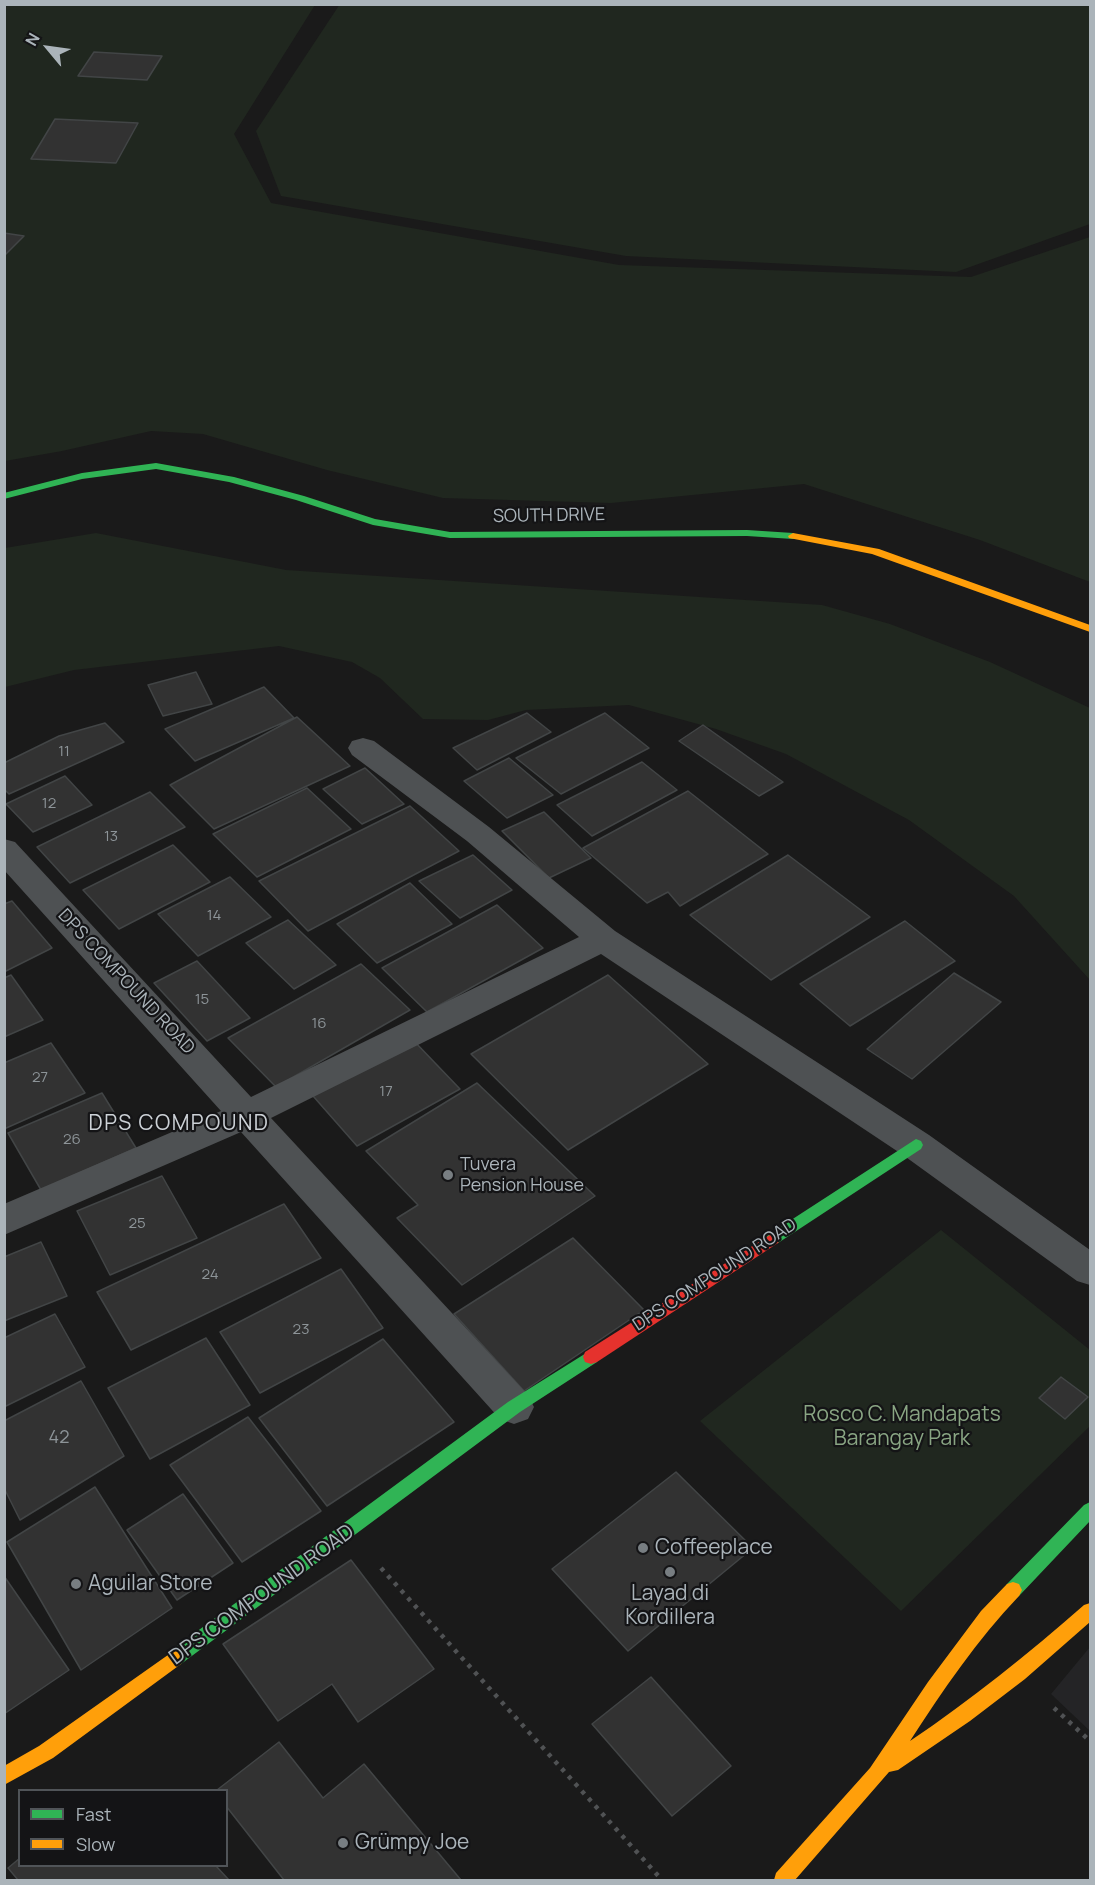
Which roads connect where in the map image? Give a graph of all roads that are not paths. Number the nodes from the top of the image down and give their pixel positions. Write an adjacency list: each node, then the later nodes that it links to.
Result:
1 (4, 496): 2 (main road, SOUTH DRIVE)
2 (1090, 629)
3 (363, 748): 5 (street)
4 (4, 850): 6 (street, DPS COMPOUND ROAD)
5 (603, 939): 6 (street); 7 (street)
6 (248, 1114): 8 (street); 10 (street, DPS COMPOUND ROAD)
7 (916, 1145): 9 (street); 10 (main road, DPS COMPOUND ROAD)
8 (4, 1220)
9 (1090, 1270)
10 (514, 1407): 14 (main road, DPS COMPOUND ROAD)
11 (1090, 1510): 13 (main road)
12 (1090, 1611): 13 (main road)
13 (877, 1774): 15 (main road)
14 (4, 1776)
15 (783, 1881)

